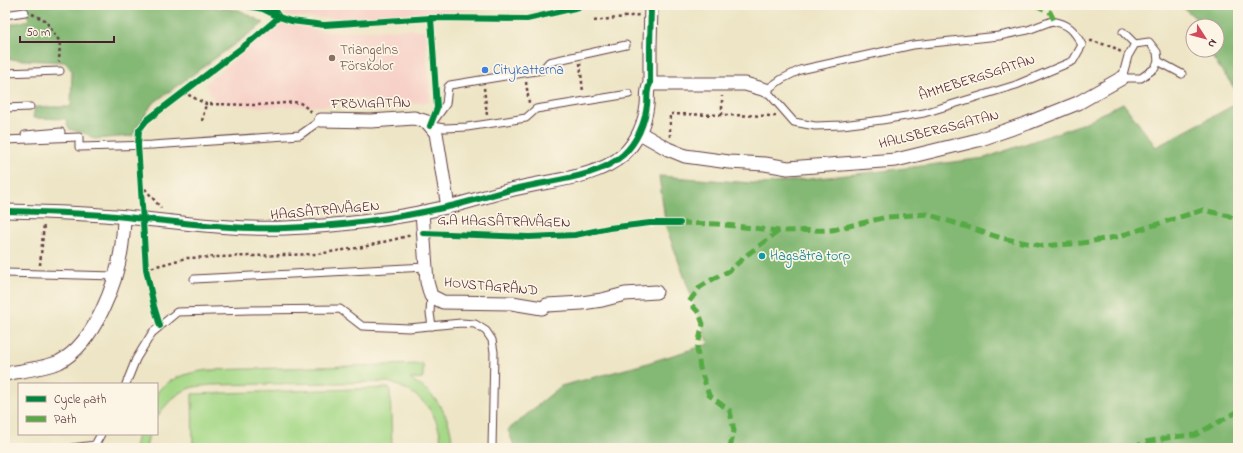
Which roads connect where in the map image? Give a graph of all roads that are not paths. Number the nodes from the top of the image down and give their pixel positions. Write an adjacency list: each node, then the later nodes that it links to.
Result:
1 (651, 9): 12 (street)
2 (26, 12): 3 (lane)
3 (5, 15)
4 (1123, 32): 5 (lane)
5 (1135, 44): 7 (lane); 11 (lane)
6 (626, 45): 18 (lane)
7 (1158, 60): 10 (lane); 11 (lane)
8 (59, 69): 9 (lane)
9 (5, 73)
10 (1182, 74)
11 (1122, 78): 21 (street, HALLSBERGSGATAN)
12 (650, 84): 13 (street); 21 (street)
13 (766, 90): 13 (lane, ÅMMEBERGSGATAN)
14 (629, 94): 18 (lane)
15 (30, 107): 16 (lane)
16 (5, 108)
17 (321, 120): 18 (street, FRÖVIGATAN); 22 (lane)
18 (430, 126): 23 (street)
19 (61, 132): 20 (lane)
20 (5, 136)
21 (636, 139): 23 (street, HAGSÄTRAVÄGEN)
22 (5, 140)
23 (448, 207): 25 (street, HAGSÄTRAVÄGEN)
24 (5, 211): 26 (street, HAGSÄTRAVÄGEN)
25 (422, 212): 26 (street, HAGSÄTRAVÄGEN); 27 (street, HOVSTAGRÄND)
26 (124, 216): 29 (street)
27 (426, 267): 30 (lane); 32 (street, HOVSTAGRÄND)
28 (5, 273): 29 (lane)
29 (115, 276): 34 (street)
30 (194, 279)
31 (656, 292): 32 (street, HOVSTAGRÄND)
32 (430, 296): 33 (lane)
33 (432, 326): 35 (lane); 38 (lane)
34 (5, 374)
35 (126, 383)
36 (100, 435): 37 (lane)
37 (72, 448)
38 (492, 448)

